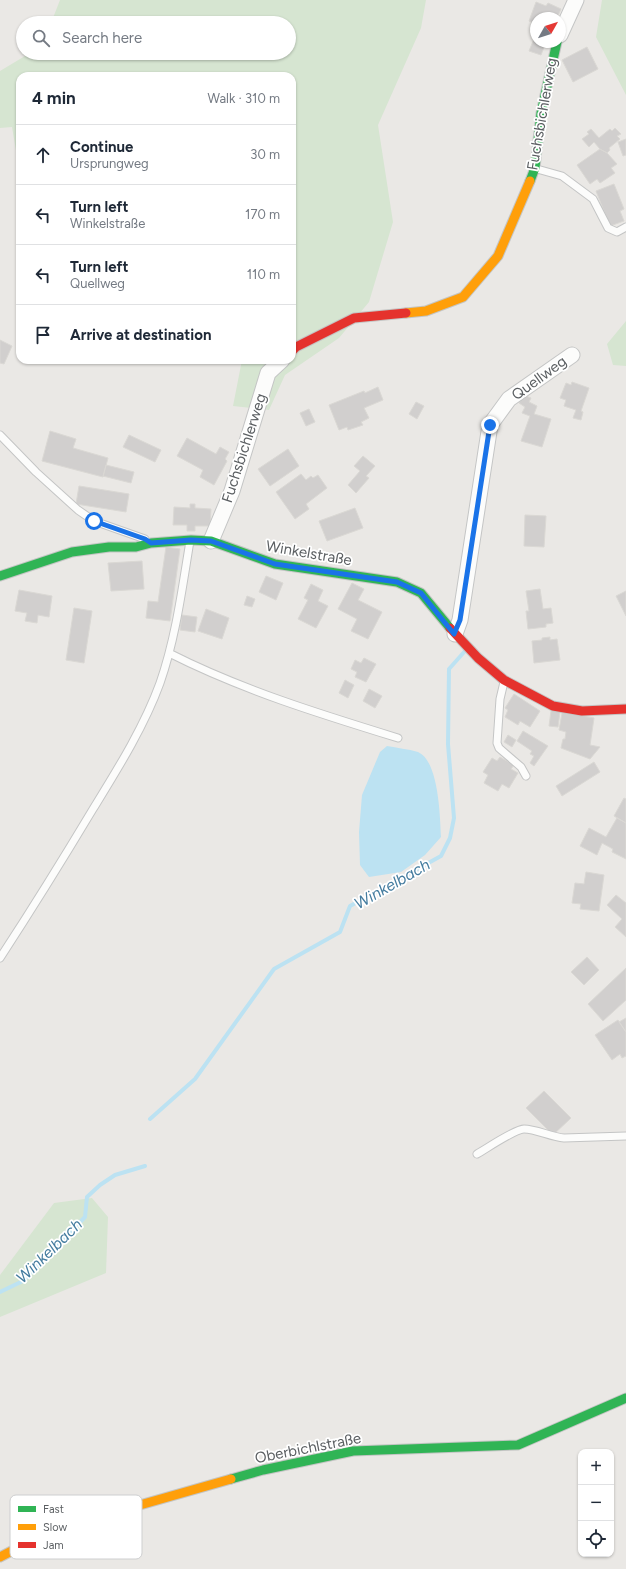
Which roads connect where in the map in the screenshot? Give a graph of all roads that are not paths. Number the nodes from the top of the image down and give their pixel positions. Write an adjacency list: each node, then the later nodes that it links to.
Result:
1 (576, 0): 2 (street)
2 (566, 22)
3 (556, 48): 4 (street, Fuchsbichlerweg)
4 (535, 168): 5 (lane); 6 (street, Fuchsbichlerweg)
5 (626, 227)
6 (296, 347)
7 (572, 355): 14 (street, Quellweg)
8 (278, 364): 11 (street, Fuchsbichlerweg)
9 (0, 435): 12 (lane)
10 (191, 540): 11 (street, Winkelstraße); 12 (street, Winkelstraße); 15 (lane)
11 (211, 541): 14 (street, Winkelstraße)
12 (151, 543): 13 (street, Winkelstraße)
13 (0, 576)
14 (454, 634): 16 (street)
15 (169, 653): 18 (lane); 20 (lane)
16 (504, 680): 17 (street); 19 (lane)
17 (626, 709)
18 (398, 738)
19 (526, 776)
20 (0, 958)
21 (626, 1136): 22 (lane)
22 (477, 1154)
23 (626, 1398): 24 (street, Oberbichlstraße)
24 (142, 1504)
25 (10, 1552): 26 (street, Oberbichlstraße)
26 (0, 1557)

